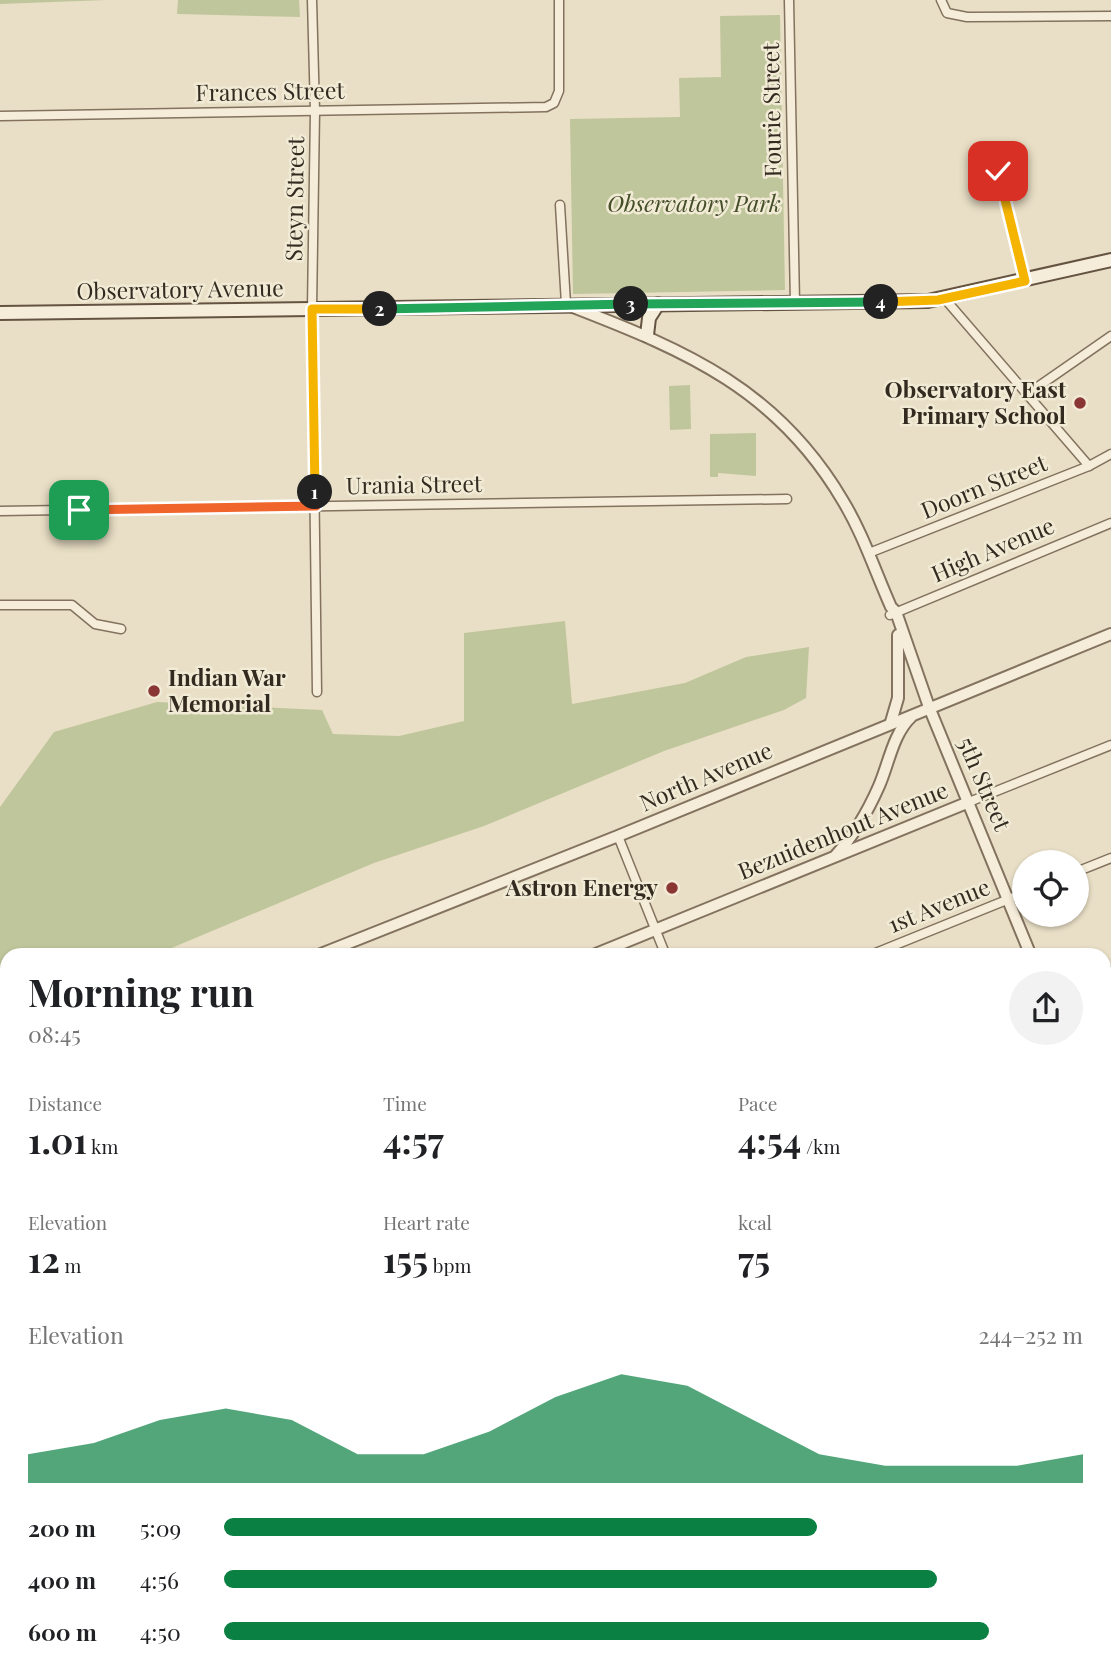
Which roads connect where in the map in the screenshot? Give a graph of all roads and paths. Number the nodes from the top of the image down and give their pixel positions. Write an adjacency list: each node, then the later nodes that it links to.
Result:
1 (312, 0): 6 (street, Steyn Street)
2 (559, 0): 6 (street, Frances Street)
3 (789, 0): 13 (street, Fourie Street)
4 (941, 0): 5 (street)
5 (1111, 16)
6 (315, 111): 7 (street, Frances Street); 16 (street, Steyn Street)
7 (0, 116)
8 (998, 171): 11 (street)
9 (560, 205): 14 (street)
10 (1111, 260): 11 (main road, Observatory Avenue)
11 (1025, 281): 12 (main road, Observatory Avenue)
12 (945, 299): 13 (main road, Observatory Avenue); 20 (street)
13 (795, 303): 15 (main road, Observatory Avenue)
14 (566, 304): 15 (main road, Observatory Avenue); 16 (main road, Observatory Avenue); 18 (street)
15 (658, 304): 18 (main road)
16 (312, 309): 17 (main road, Observatory Avenue); 24 (street, Steyn Street)
17 (0, 313)
18 (647, 335): 27 (street)
19 (1111, 336): 20 (street)
20 (1026, 395): 22 (street)
21 (1109, 458): 22 (street, Doorn Street)
22 (1089, 466): 27 (street, Doorn Street)
23 (788, 499): 24 (street, Urania Street)
24 (316, 506): 25 (street, Urania Street); 34 (street, Steyn Street)
25 (0, 511)
26 (1111, 523): 29 (street, High Avenue)
27 (869, 553): 29 (street)
28 (0, 605): 30 (street)
29 (892, 611): 32 (street, 5th Street); 33 (street, 5th Street)
30 (121, 629)
31 (1111, 634): 35 (street, North Avenue)
32 (898, 635): 33 (street, 5th Street); 37 (street)
33 (914, 667): 35 (street, 5th Street)
34 (317, 692)
35 (929, 707): 36 (street, North Avenue); 41 (street, 5th Street)
36 (915, 712): 37 (street, North Avenue); 39 (street)
37 (891, 722): 38 (street, North Avenue)
38 (877, 728): 39 (street); 42 (street, North Avenue)
39 (896, 740): 44 (street)
40 (1111, 745): 41 (street, Bezuidenhout Avenue)
41 (969, 802): 44 (street, Bezuidenhout Avenue); 47 (street, 5th Street)
42 (618, 836): 48 (street); 49 (street, North Avenue)
43 (1111, 858): 45 (street)
44 (832, 859): 48 (street, Bezuidenhout Avenue)
45 (1089, 867)
46 (1012, 898): 47 (street, 1st Avenue)
47 (1008, 899): 52 (street, 1st Avenue); 53 (street, 5th Street)
48 (655, 929): 50 (street, Bezuidenhout Avenue); 51 (street)
49 (336, 948)
50 (610, 948)
51 (663, 948)
52 (888, 948)
53 (1028, 948)

